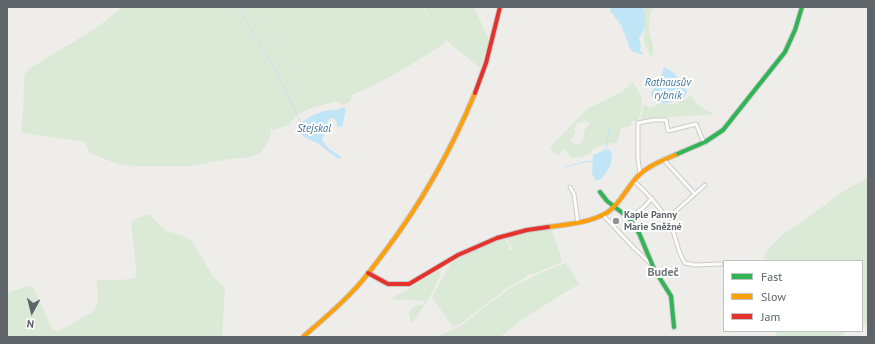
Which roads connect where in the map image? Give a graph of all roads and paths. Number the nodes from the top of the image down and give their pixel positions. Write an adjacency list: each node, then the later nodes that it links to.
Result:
1 (500, 7): 19 (street)
2 (802, 7): 3 (street)
3 (704, 143): 4 (street); 5 (street)
4 (663, 159): 5 (street); 10 (street)
5 (640, 174): 6 (street)
6 (634, 181): 11 (street); 12 (street)
7 (705, 185): 10 (street)
8 (570, 187): 16 (street)
9 (600, 192): 12 (street)
10 (695, 194): 15 (street)
11 (652, 198): 14 (street); 15 (street)
12 (614, 206): 13 (street); 14 (street)
13 (603, 215): 16 (street); 18 (street)
14 (629, 218): 18 (street)
15 (667, 219): 17 (street)
16 (578, 223): 19 (street)
17 (721, 264)
18 (652, 265): 20 (street)
19 (368, 273): 21 (street)
20 (674, 327)
21 (303, 337)

